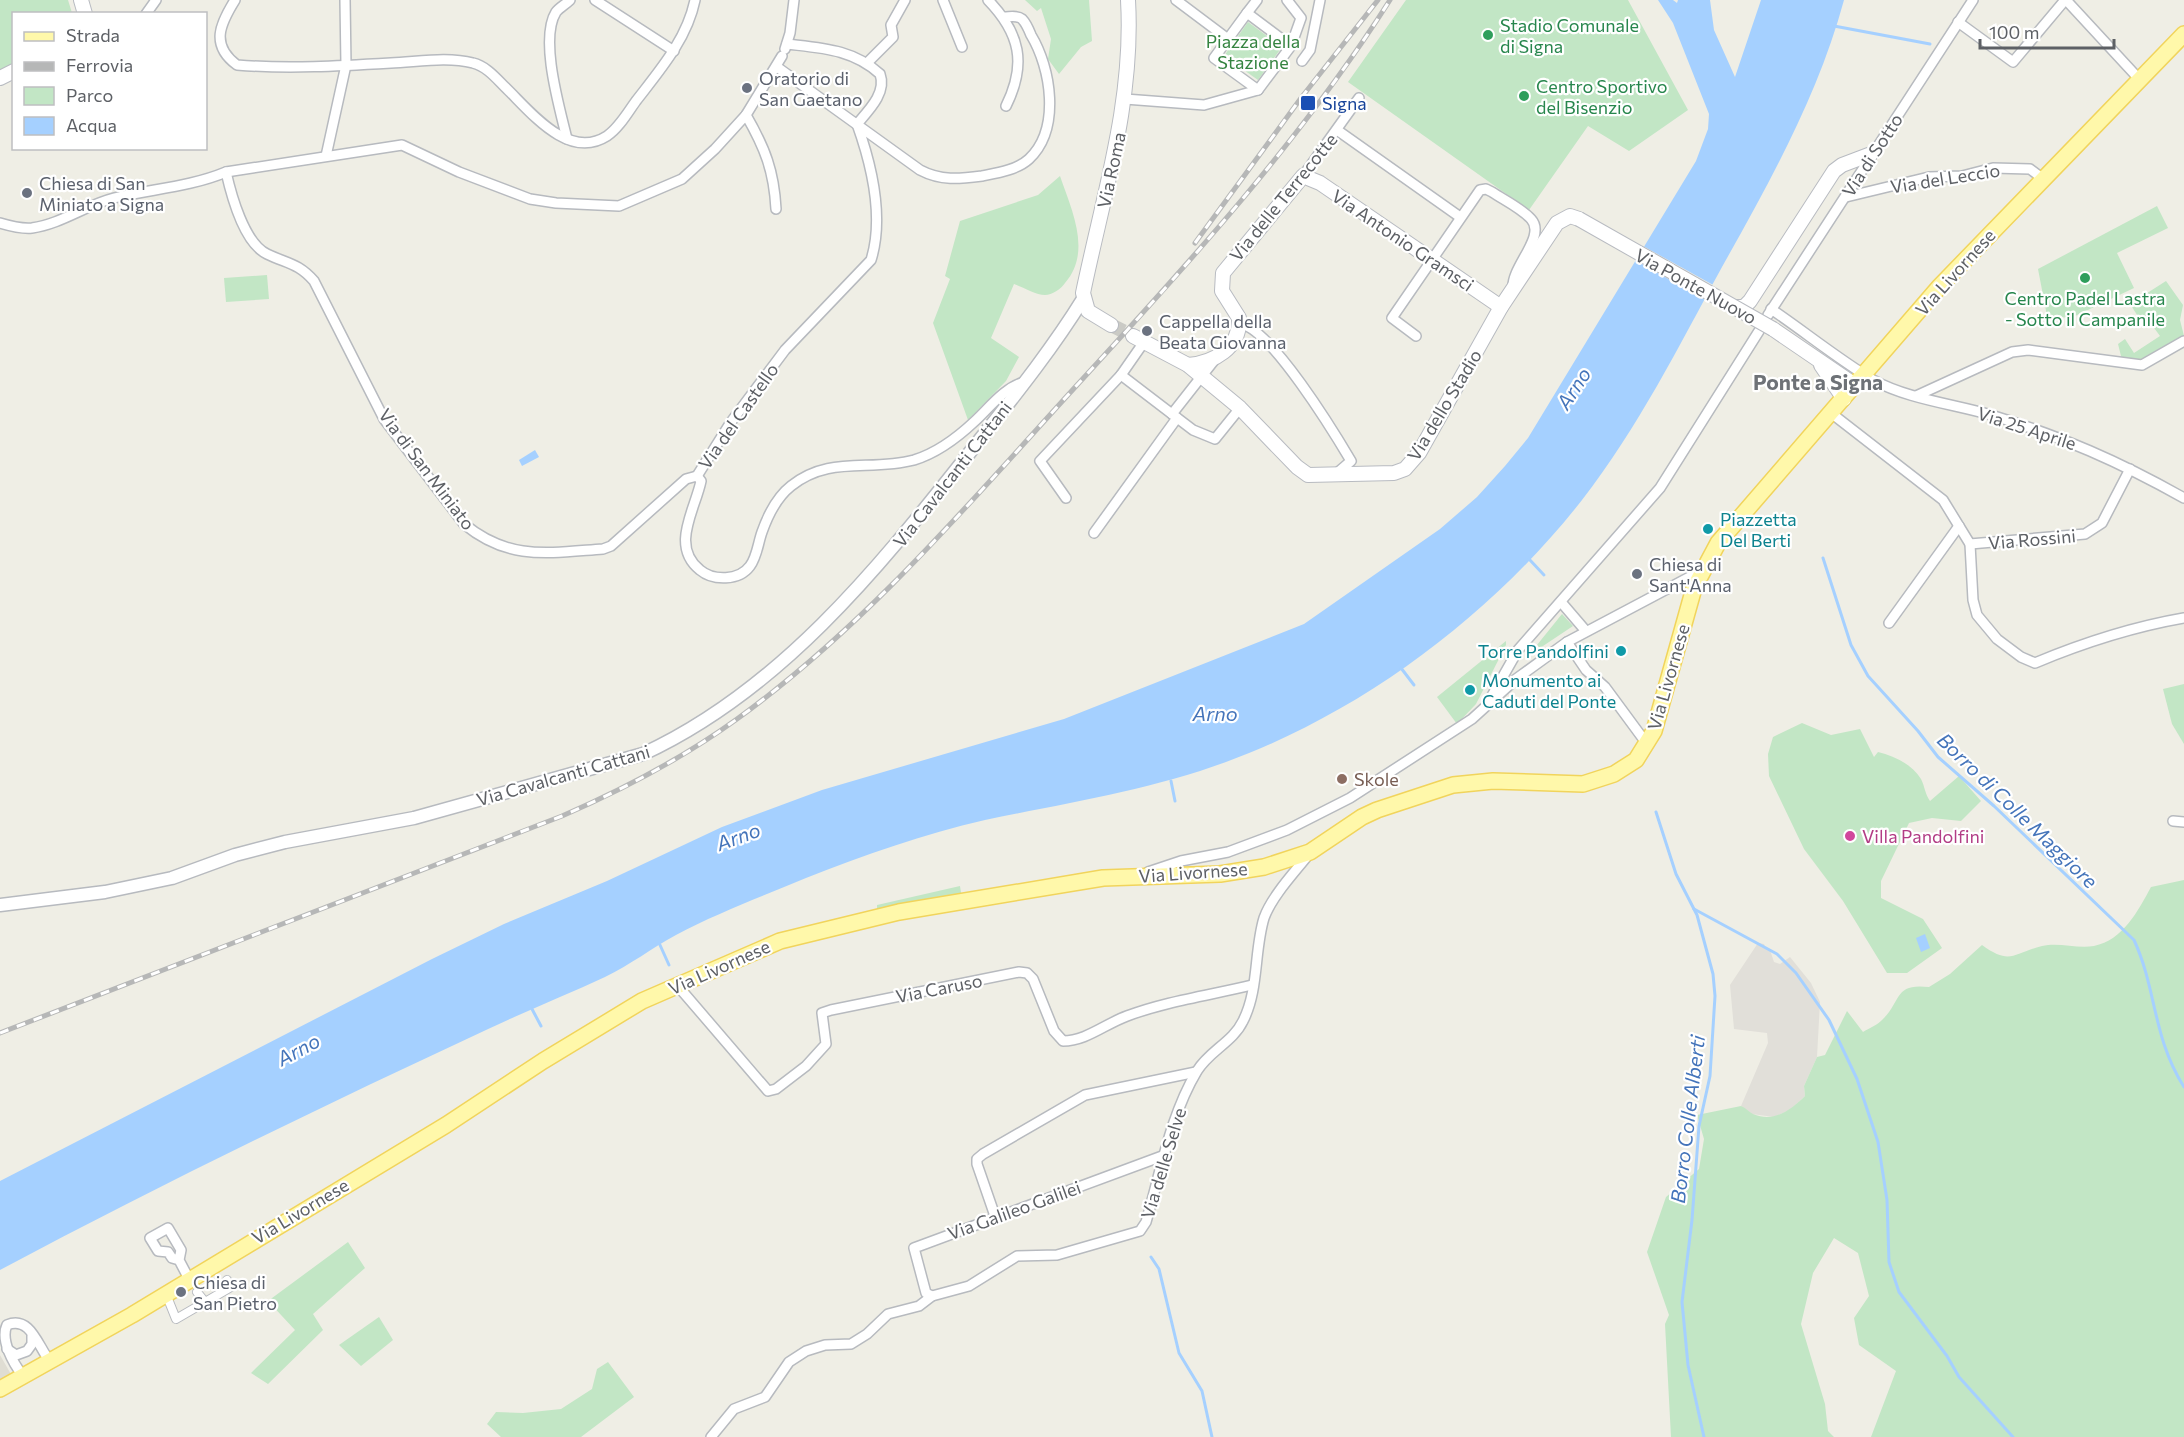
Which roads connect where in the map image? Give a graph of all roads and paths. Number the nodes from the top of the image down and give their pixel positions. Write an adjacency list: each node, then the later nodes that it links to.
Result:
1 (235, 0): 28 (street)
2 (345, 0): 28 (street)
3 (570, 0): 38 (street)
4 (595, 0): 25 (street)
5 (695, 0): 25 (street)
6 (794, 0): 24 (street)
7 (905, 0): 27 (street)
8 (943, 0): 23 (street)
9 (988, 0): 18 (street)
10 (1128, 0): 33 (main road, Via Roma)
11 (1176, 0): 21 (street)
12 (1257, 0): 17 (street)
13 (1287, 0): 22 (street)
14 (1320, 0): 26 (street)
15 (1973, 0): 19 (street, Via di Sotto)
16 (2066, 0): 19 (street); 30 (street)
17 (1247, 13): 21 (street); 22 (street)
18 (1004, 17): 34 (street); 36 (street)
19 (1958, 22): 39 (street, Via di Sotto)
20 (2184, 34): 30 (main road, Via Livornese)
21 (1228, 39): 31 (street)
22 (1291, 46): 31 (street)
23 (962, 48)
24 (784, 50): 27 (street); 29 (street)
25 (674, 51): 38 (street)
26 (1302, 61)
27 (867, 63): 36 (street)
28 (346, 65): 38 (street); 40 (street)
29 (777, 67): 35 (street); 36 (street)
30 (2140, 80): 43 (main road, Via Livornese)
31 (1258, 90): 33 (street)
32 (1359, 98): 37 (street, Via delle Terrecotte)
33 (1125, 99): 51 (main road, Via Roma)
34 (1006, 106)
35 (746, 115): 40 (street); 45 (street)
36 (857, 124): 74 (street, Via del Castello)
37 (1336, 130): 42 (street, Via delle Terrecotte); 46 (street)
38 (567, 140)
39 (1871, 154): 44 (street, Via di Sotto); 53 (main road)
40 (326, 156): 41 (street)
41 (226, 172): 48 (street); 74 (street, Via di San Miniato)
42 (1303, 176): 49 (main road, Via Antonio Gramsci); 55 (main road, Via delle Terrecotte)
43 (2042, 178): 44 (street, Via del Leccio); 65 (main road, Via Livornese)
44 (1846, 196): 54 (street, Via di Sotto)
45 (776, 209)
46 (1460, 217): 49 (street); 50 (street, Via dello Stadio)
47 (1579, 219): 50 (main road, Via dello Stadio); 53 (main road, Via Ponte Nuovo, bridge)
48 (0, 223)
49 (1431, 260): 52 (main road, Via Antonio Gramsci); 57 (street)
50 (1513, 288): 52 (main road, Via dello Stadio)
51 (1083, 299): 56 (main road); 66 (street, Via Cavalcanti Cattani)
52 (1501, 307): 73 (main road, Via dello Stadio)
53 (1735, 307): 54 (main road, Via Ponte Nuovo, bridge)
54 (1768, 321): 60 (main road, Via Ponte Nuovo); 65 (street, Via 25 Aprile); 81 (street, Via di Sotto)
55 (1240, 324): 61 (main road); 73 (street)
56 (1111, 325)
57 (1416, 336)
58 (1139, 339): 62 (main road); 63 (street)
59 (2184, 341): 67 (street)
60 (1813, 354): 65 (main road, Via Ponte Nuovo); 68 (main road, Via Ponte Nuovo)
61 (1216, 358): 62 (main road); 64 (street)
62 (1188, 365): 64 (main road)
63 (1121, 375): 71 (street); 75 (street)
64 (1202, 377): 69 (main road); 71 (street)
65 (1860, 380): 67 (street, Via 25 Aprile); 68 (main road, Via Livornese)
66 (1024, 382): 74 (street, Via del Castello); 92 (street, Via Cavalcanti Cattani)
67 (1916, 396): 72 (street, Via 25 Aprile)
68 (1844, 399): 70 (main road, Via Livornese)
69 (1240, 408): 71 (street); 73 (main road, Via dello Stadio)
70 (1831, 413): 77 (street); 80 (main road, Via Livornese)
71 (1174, 416): 78 (street)
72 (2130, 469): 76 (street, Via 25 Aprile); 79 (street, Via Rossini)
73 (1336, 474)
74 (697, 476)
75 (1066, 498)
76 (2184, 498)
77 (1959, 526): 79 (street); 83 (street)
78 (1094, 533)
79 (1970, 544): 82 (street)
80 (1701, 571): 84 (street); 87 (main road, Via Livornese)
81 (1561, 602): 84 (street); 86 (street, Via di Sotto)
82 (2184, 618)
83 (1889, 622)
84 (1586, 630): 85 (street)
85 (1567, 642): 86 (street); 87 (street)
86 (1484, 710): 91 (street)
87 (1647, 744): 90 (main road, Via Livornese)
88 (2173, 821): 89 (street)
89 (2184, 822)
90 (1310, 852): 91 (main road, Via Livornese); 94 (street, Via delle Selve)
91 (1137, 876): 93 (main road, Via Livornese)
92 (0, 905)
93 (677, 985): 94 (street, Via Caruso); 100 (main road, Via Livornese)
94 (1252, 985): 95 (street, Via delle Selve)
95 (1196, 1072): 96 (street, Via delle Selve); 97 (street)
96 (1165, 1155): 97 (street, Via Galileo Galilei); 102 (street, Via delle Selve)
97 (995, 1216): 102 (street, Via Galileo Galilei)
98 (179, 1260): 100 (street)
99 (227, 1280): 103 (street)
100 (193, 1285): 101 (main road, Via Livornese); 103 (street)
101 (166, 1294): 103 (street); 106 (main road, Via Livornese)
102 (932, 1296): 109 (street, Via delle Selve)
103 (204, 1302)
104 (29, 1330): 105 (street); 105 (street); 106 (street)
105 (5, 1347): 107 (street)
106 (49, 1360): 107 (main road, Via Livornese)
107 (23, 1376): 108 (main road, Via Livornese)
108 (0, 1389)
109 (711, 1437)

